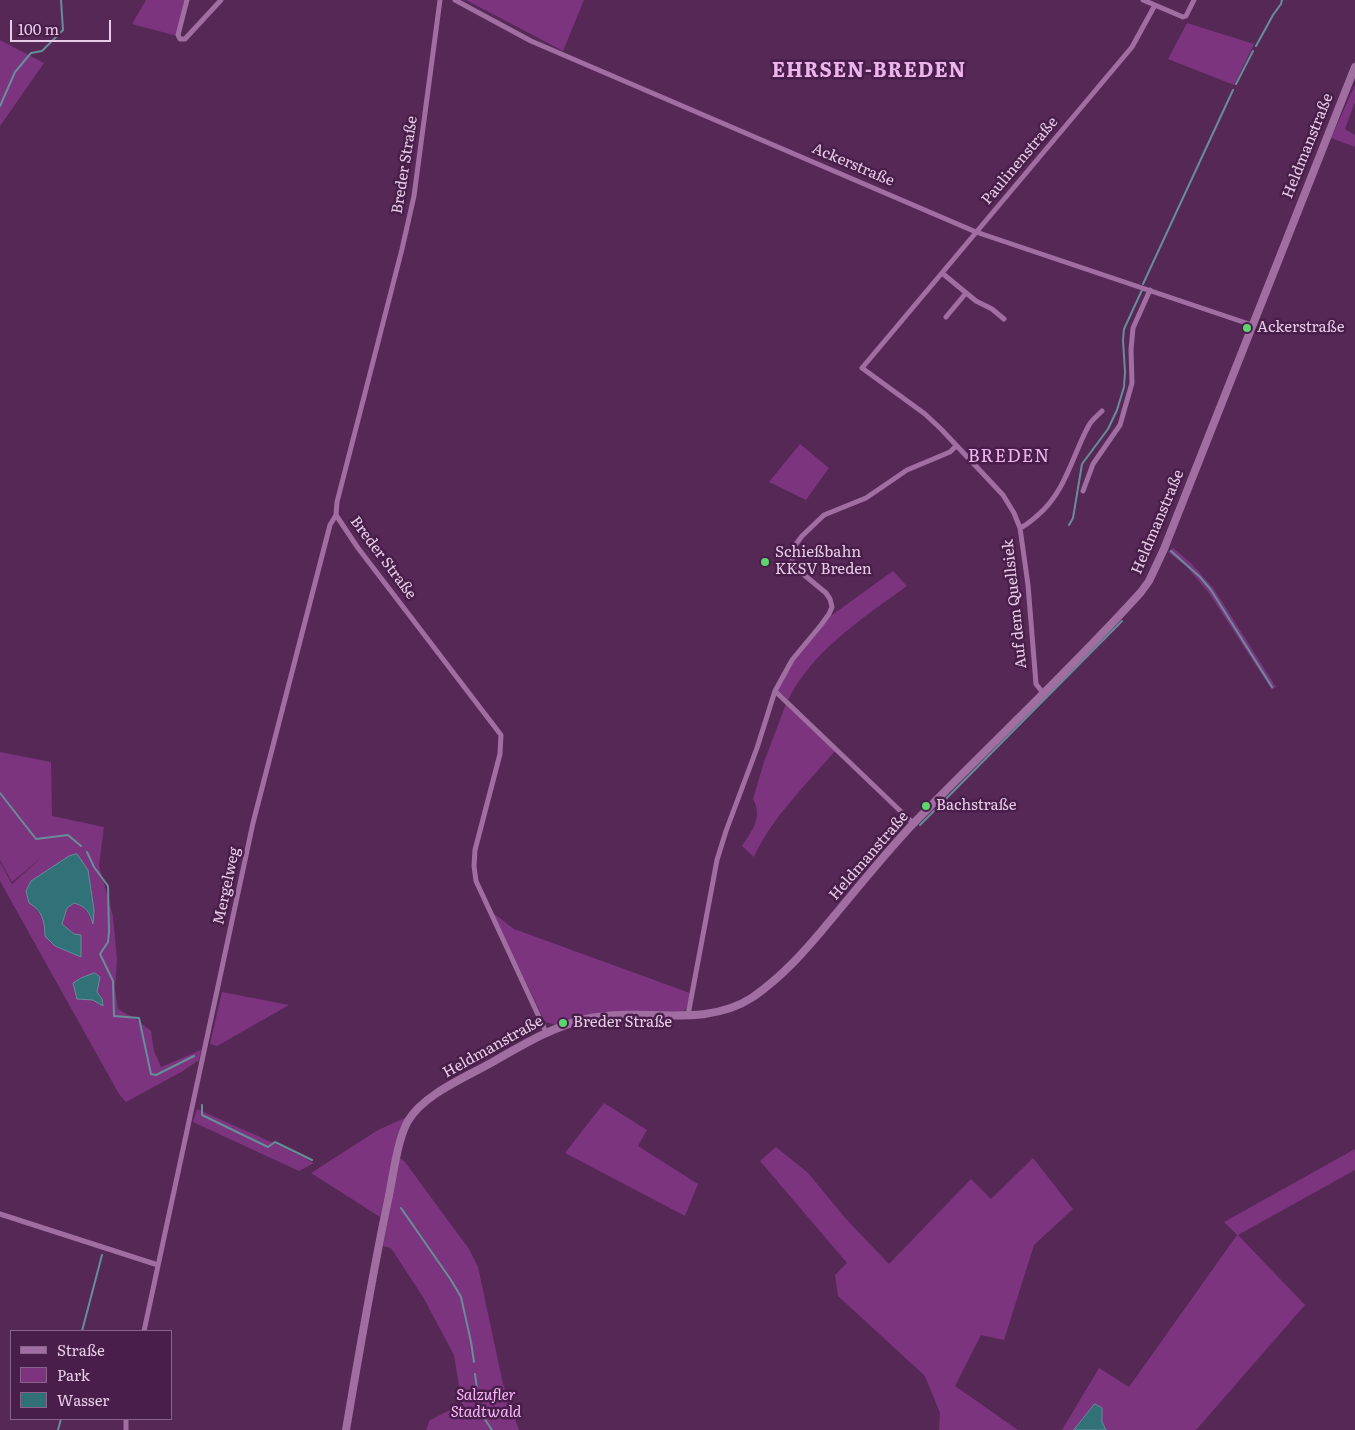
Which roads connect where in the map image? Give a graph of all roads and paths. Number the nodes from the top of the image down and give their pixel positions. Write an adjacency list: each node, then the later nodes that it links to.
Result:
1 (187, 0): 2 (street)
2 (221, 0)
3 (440, 0): 20 (street, Breder Straße)
4 (455, 0): 9 (street, Ackerstraße)
5 (1143, 0): 7 (street)
6 (1194, 0): 7 (street)
7 (1154, 5): 9 (street, Paulinenstraße)
8 (1354, 71): 15 (main road, Heldmanstraße)
9 (976, 232): 10 (street, Paulinenstraße); 11 (street, Ackerstraße)
10 (942, 273): 12 (street); 16 (street, Paulinenstraße)
11 (1150, 290): 15 (street, Ackerstraße); 19 (street)
12 (966, 293): 13 (street); 14 (street)
13 (946, 317)
14 (1004, 319)
15 (1252, 325): 23 (main road, Heldmanstraße)
16 (862, 368): 18 (street, Auf dem Quellsiek)
17 (1102, 411): 21 (street)
18 (956, 446): 21 (street, Auf dem Quellsiek); 22 (street)
19 (1083, 491)
20 (336, 515): 26 (street, Breder Straße); 28 (street, Mergelweg)
21 (1020, 528): 23 (street, Auf dem Quellsiek)
22 (775, 691): 24 (street); 25 (street)
23 (1043, 693): 24 (main road, Heldmanstraße)
24 (914, 824): 25 (main road, Heldmanstraße)
25 (688, 1015): 26 (main road, Heldmanstraße)
26 (546, 1032): 30 (main road, Heldmanstraße)
27 (0, 1214): 28 (street)
28 (158, 1265): 29 (street, Mergelweg)
29 (144, 1330)
30 (346, 1430)

